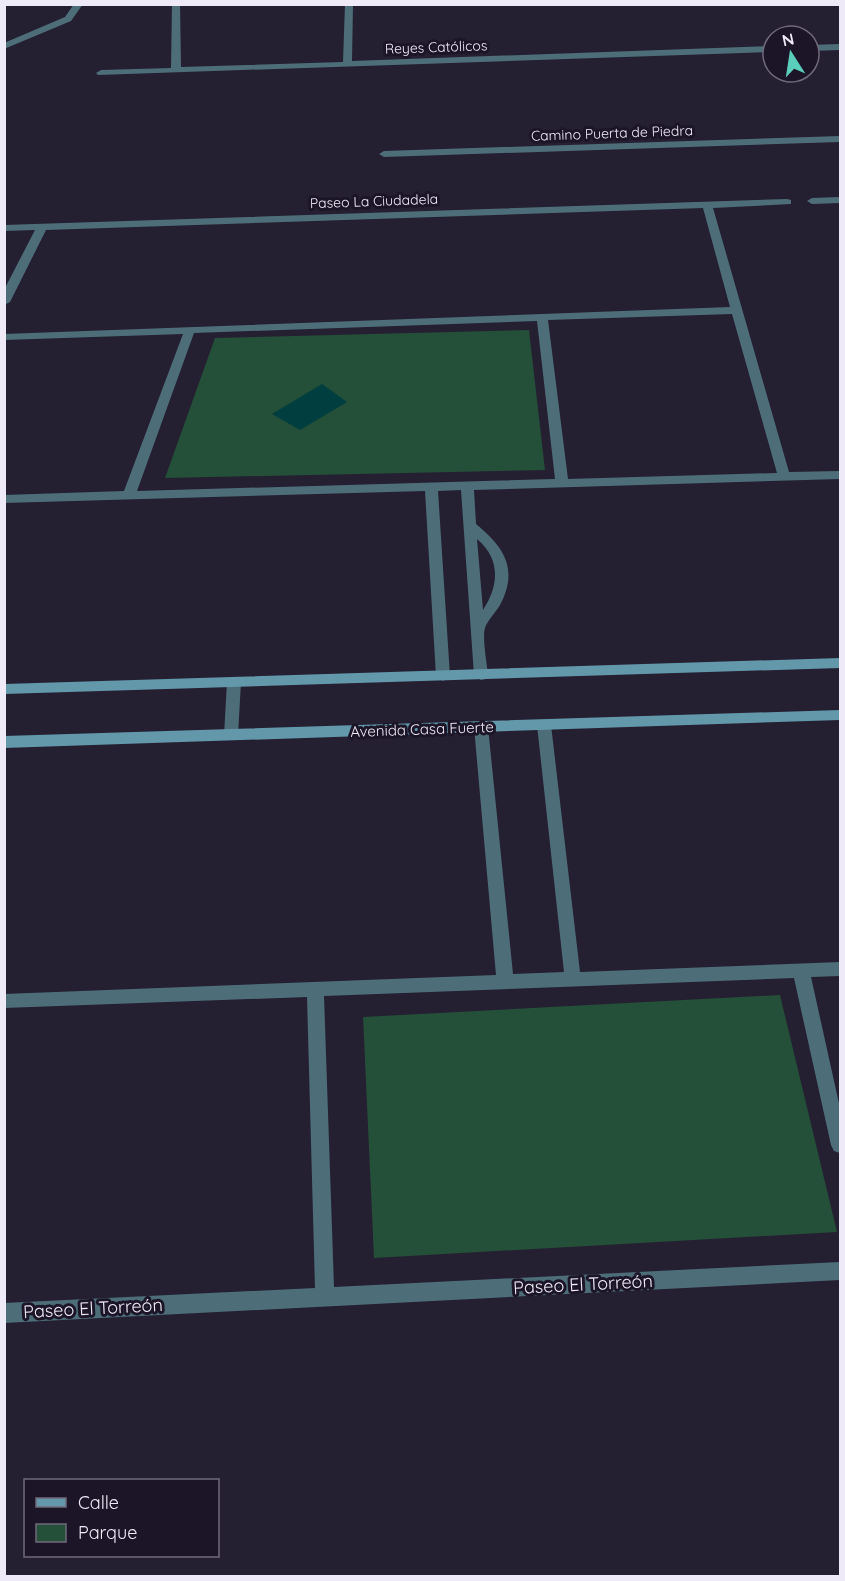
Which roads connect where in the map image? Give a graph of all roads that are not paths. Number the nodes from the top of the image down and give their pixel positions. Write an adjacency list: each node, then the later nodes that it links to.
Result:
1 (79, 4): 4 (street)
2 (176, 4): 9 (street)
3 (349, 4): 8 (street)
4 (4, 46)
5 (840, 47): 6 (street)
6 (821, 48)
7 (761, 49): 8 (street, Reyes Católicos)
8 (347, 64): 9 (street, Reyes Católicos)
9 (176, 70): 10 (street, Reyes Católicos)
10 (101, 73)
11 (840, 139): 12 (street, Camino Puerta de Piedra)
12 (384, 154)
13 (840, 200): 14 (street)
14 (812, 201)
15 (787, 202): 16 (street, Paseo La Ciudadela)
16 (707, 204): 17 (street, Paseo La Ciudadela); 20 (street)
17 (42, 227): 18 (street, Paseo La Ciudadela); 19 (street)
18 (4, 228)
19 (4, 302)
20 (737, 310): 21 (street); 25 (street)
21 (542, 318): 22 (street); 26 (street)
22 (190, 330): 23 (street); 29 (street)
23 (4, 337)
24 (840, 475): 25 (street)
25 (784, 477): 26 (street)
26 (562, 483): 27 (street)
27 (467, 486): 28 (street); 31 (street)
28 (431, 487): 29 (street); 35 (street)
29 (129, 495): 30 (street)
30 (4, 499)
31 (470, 526): 32 (street); 32 (street)
32 (478, 627): 34 (street)
33 (840, 663): 34 (street)
34 (482, 675): 35 (street)
35 (443, 676): 36 (street)
36 (234, 682): 37 (street); 41 (street)
37 (4, 689)
38 (840, 716): 39 (street, Avenida Casa Fuerte)
39 (544, 725): 40 (street, Avenida Casa Fuerte); 45 (street)
40 (481, 727): 41 (street, Avenida Casa Fuerte); 46 (street)
41 (231, 735): 42 (street, Avenida Casa Fuerte)
42 (4, 742)
43 (840, 969): 44 (street)
44 (801, 970): 45 (street); 49 (street)
45 (573, 980): 46 (street)
46 (505, 982): 47 (street)
47 (315, 989): 48 (street); 51 (street)
48 (4, 1001)
49 (840, 1145)
50 (840, 1271): 51 (street, Paseo El Torreón)
51 (325, 1297): 52 (street, Paseo El Torreón)
52 (4, 1313)

